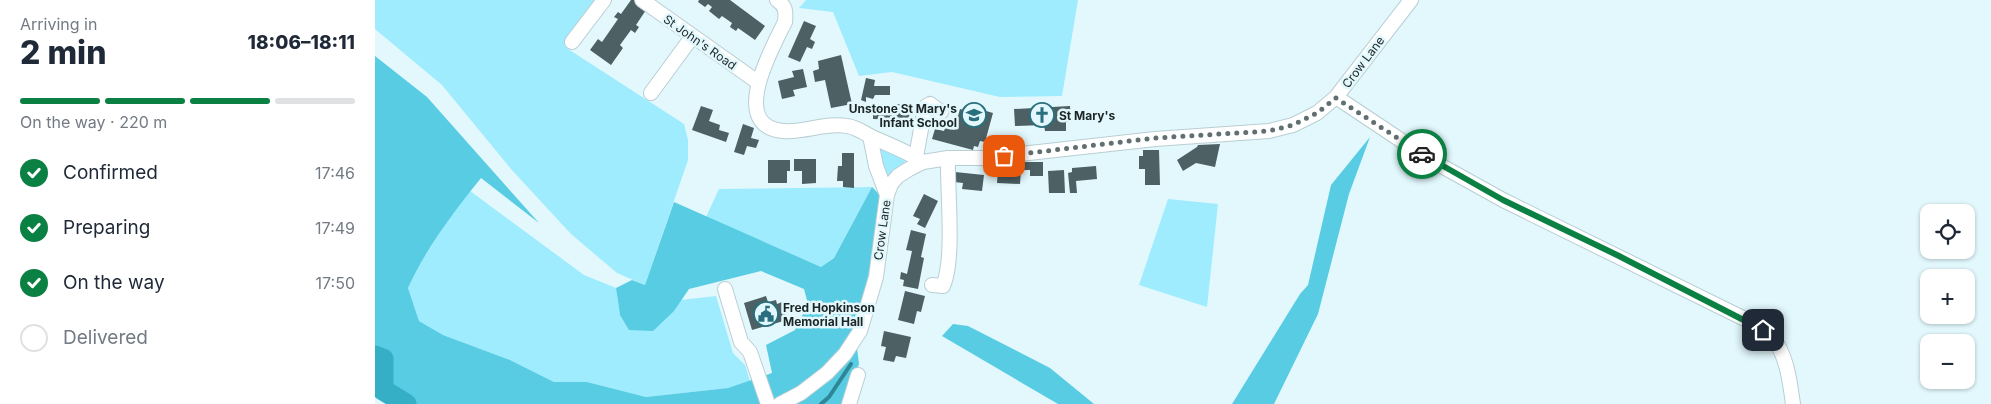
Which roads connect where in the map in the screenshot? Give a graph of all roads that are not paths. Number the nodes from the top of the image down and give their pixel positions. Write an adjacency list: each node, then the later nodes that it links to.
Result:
1 (604, 0): 6 (street)
2 (642, 0): 5 (street, St John's Road)
3 (777, 0): 7 (street)
4 (1411, 0): 9 (street, Crow Lane)
5 (693, 37): 7 (street, St John's Road); 8 (street)
6 (572, 42)
7 (759, 83): 11 (street)
8 (651, 93)
9 (1336, 98): 12 (street, Crow Lane); 21 (street)
10 (941, 112): 13 (street)
11 (870, 136): 13 (street); 14 (street)
12 (948, 158): 13 (street, Crow Lane); 15 (street)
13 (920, 160): 14 (street, Crow Lane)
14 (887, 196): 19 (street, Crow Lane)
15 (932, 285)
16 (725, 289): 18 (street)
17 (858, 375): 20 (street)
18 (768, 404)
19 (780, 404)
20 (849, 404)
21 (1793, 404)

